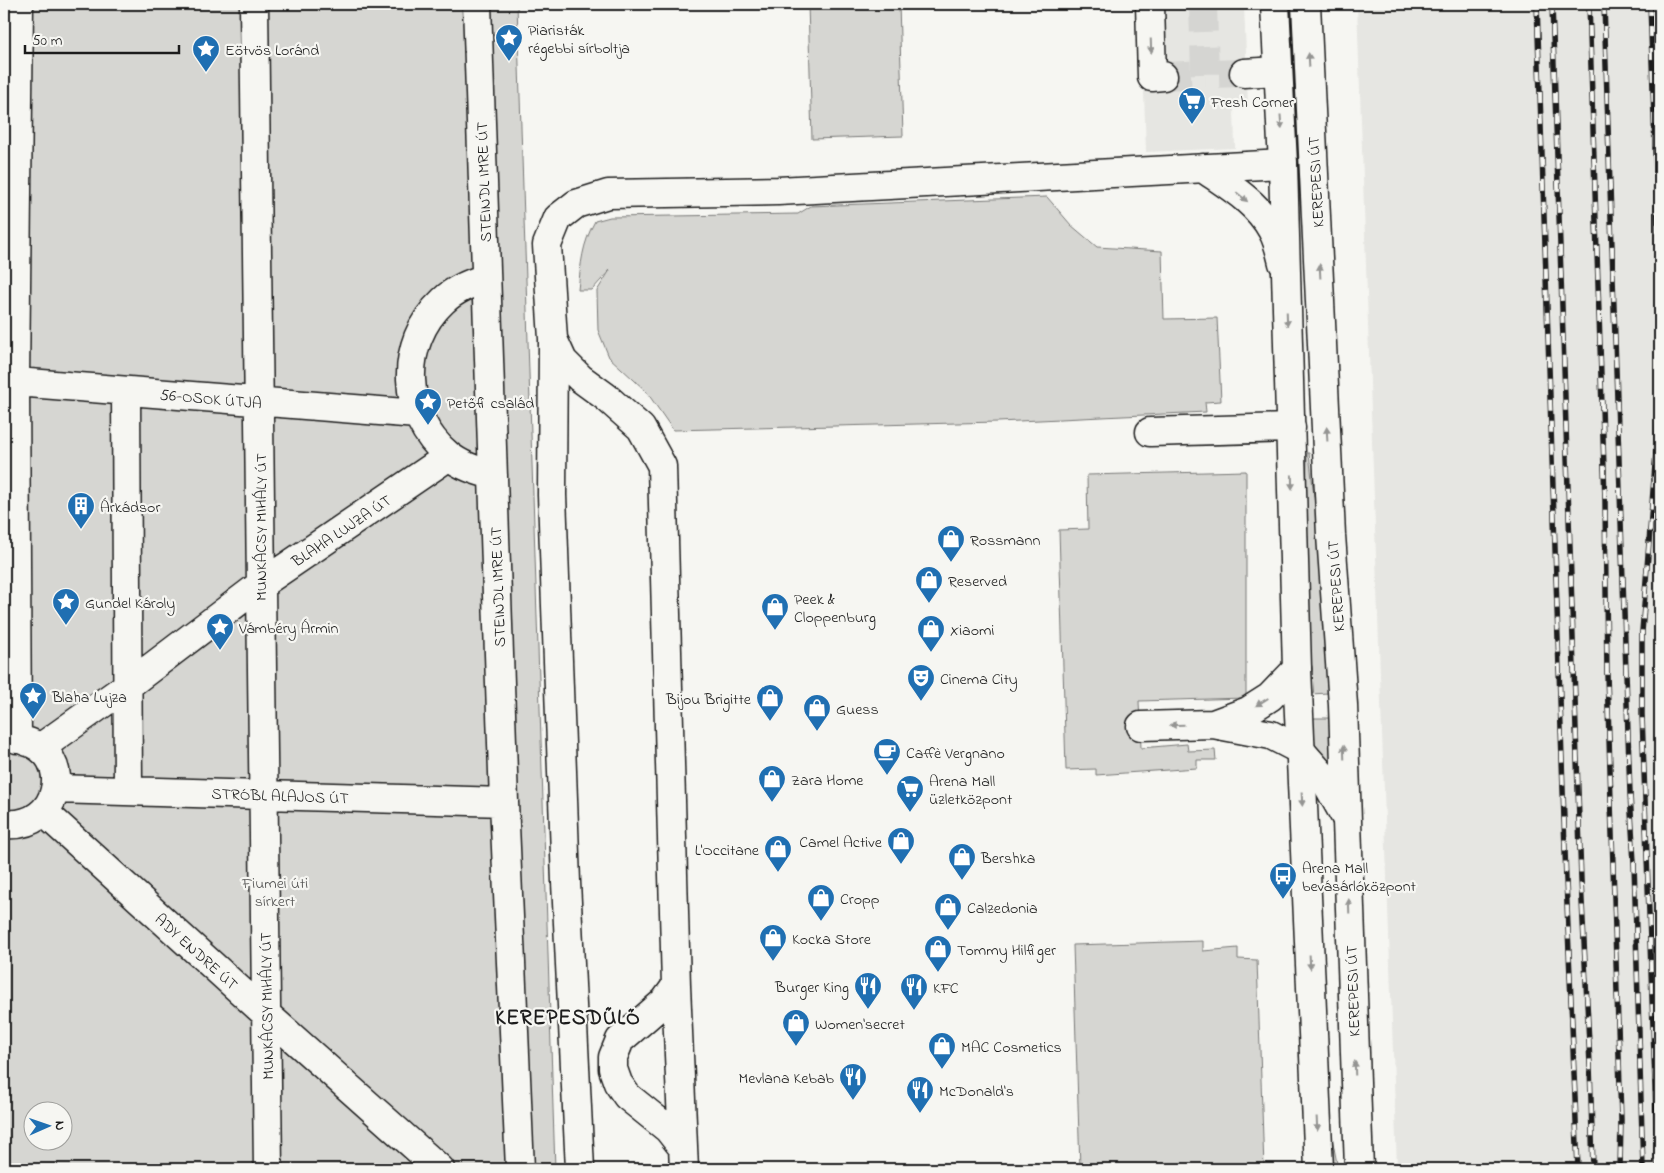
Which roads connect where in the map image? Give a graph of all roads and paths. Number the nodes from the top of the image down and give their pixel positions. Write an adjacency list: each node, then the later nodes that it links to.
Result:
1 (19, 4): 15 (main road)
2 (254, 4): 17 (main road, MUNKÁCSY MIHÁLY ÚT)
3 (477, 4): 13 (main road, STEINDL IMRE ÚT)
4 (1150, 4): 9 (main road, one-way to 9)
5 (1275, 4): 7 (main road, KEREPESI ÚT)
6 (1306, 4): 34 (main road, KEREPESI ÚT, one-way to 6)
7 (1278, 72): 8 (main road); 10 (main road, KEREPESI ÚT, one-way to 10)
8 (1244, 73)
9 (1163, 76)
10 (1282, 164): 11 (main road); 12 (main road, KEREPESI ÚT)
11 (1202, 168): 12 (main road, one-way to 12); 14 (main road)
12 (1286, 270): 19 (main road, KEREPESI ÚT, one-way to 19)
13 (486, 278): 18 (main road); 22 (main road, STEINDL IMRE ÚT)
14 (553, 339): 36 (main road); 46 (main road)
15 (10, 382): 16 (main road, 56-OSOK ÚTJA); 28 (main road)
16 (126, 391): 17 (main road, 56-OSOK ÚTJA); 25 (main road)
17 (259, 401): 18 (main road, 56-OSOK ÚTJA); 23 (main road, MUNKÁCSY MIHÁLY ÚT)
18 (417, 414): 21 (main road)
19 (1291, 428): 20 (main road); 24 (main road, KEREPESI ÚT, one-way to 24)
20 (1150, 432)
21 (449, 456): 22 (main road); 23 (main road, BLAHA LUJZA ÚT)
22 (493, 475): 33 (main road, STEINDL IMRE ÚT)
23 (260, 585): 25 (main road, BLAHA LUJZA ÚT); 31 (main road, MUNKÁCSY MIHÁLY ÚT)
24 (1297, 669): 26 (main road, one-way to 26); 29 (main road, KEREPESI ÚT)
25 (127, 686): 28 (main road, BLAHA LUJZA ÚT); 30 (main road)
26 (1213, 724): 27 (main road, one-way to 27); 29 (main road)
27 (1141, 726)
28 (20, 743): 32 (main road)
29 (1300, 750): 34 (main road); 47 (main road, KEREPESI ÚT, one-way to 47)
30 (128, 791): 31 (main road, STRÓBL ALAJOS ÚT); 32 (main road, STRÓBL ALAJOS ÚT)
31 (264, 795): 33 (main road, STRÓBL ALAJOS ÚT); 37 (main road, MUNKÁCSY MIHÁLY ÚT)
32 (50, 800): 35 (main road); 37 (main road, ADY ENDRE ÚT)
33 (504, 802): 45 (main road, STEINDL IMRE ÚT)
34 (1346, 818): 48 (main road, KEREPESI ÚT, one-way to 34)
35 (4, 824)
36 (676, 986): 38 (main road); 39 (main road)
37 (266, 1014): 43 (main road, MUNKÁCSY MIHÁLY ÚT); 44 (main road, ADY ENDRE ÚT)
38 (641, 1023): 39 (main road); 41 (main road)
39 (678, 1041): 40 (main road)
40 (680, 1082): 41 (main road); 42 (main road)
41 (634, 1102): 42 (main road)
42 (683, 1159)
43 (268, 1169)
44 (440, 1169)
45 (520, 1169)
46 (580, 1169)
47 (1319, 1169)
48 (1359, 1169)

